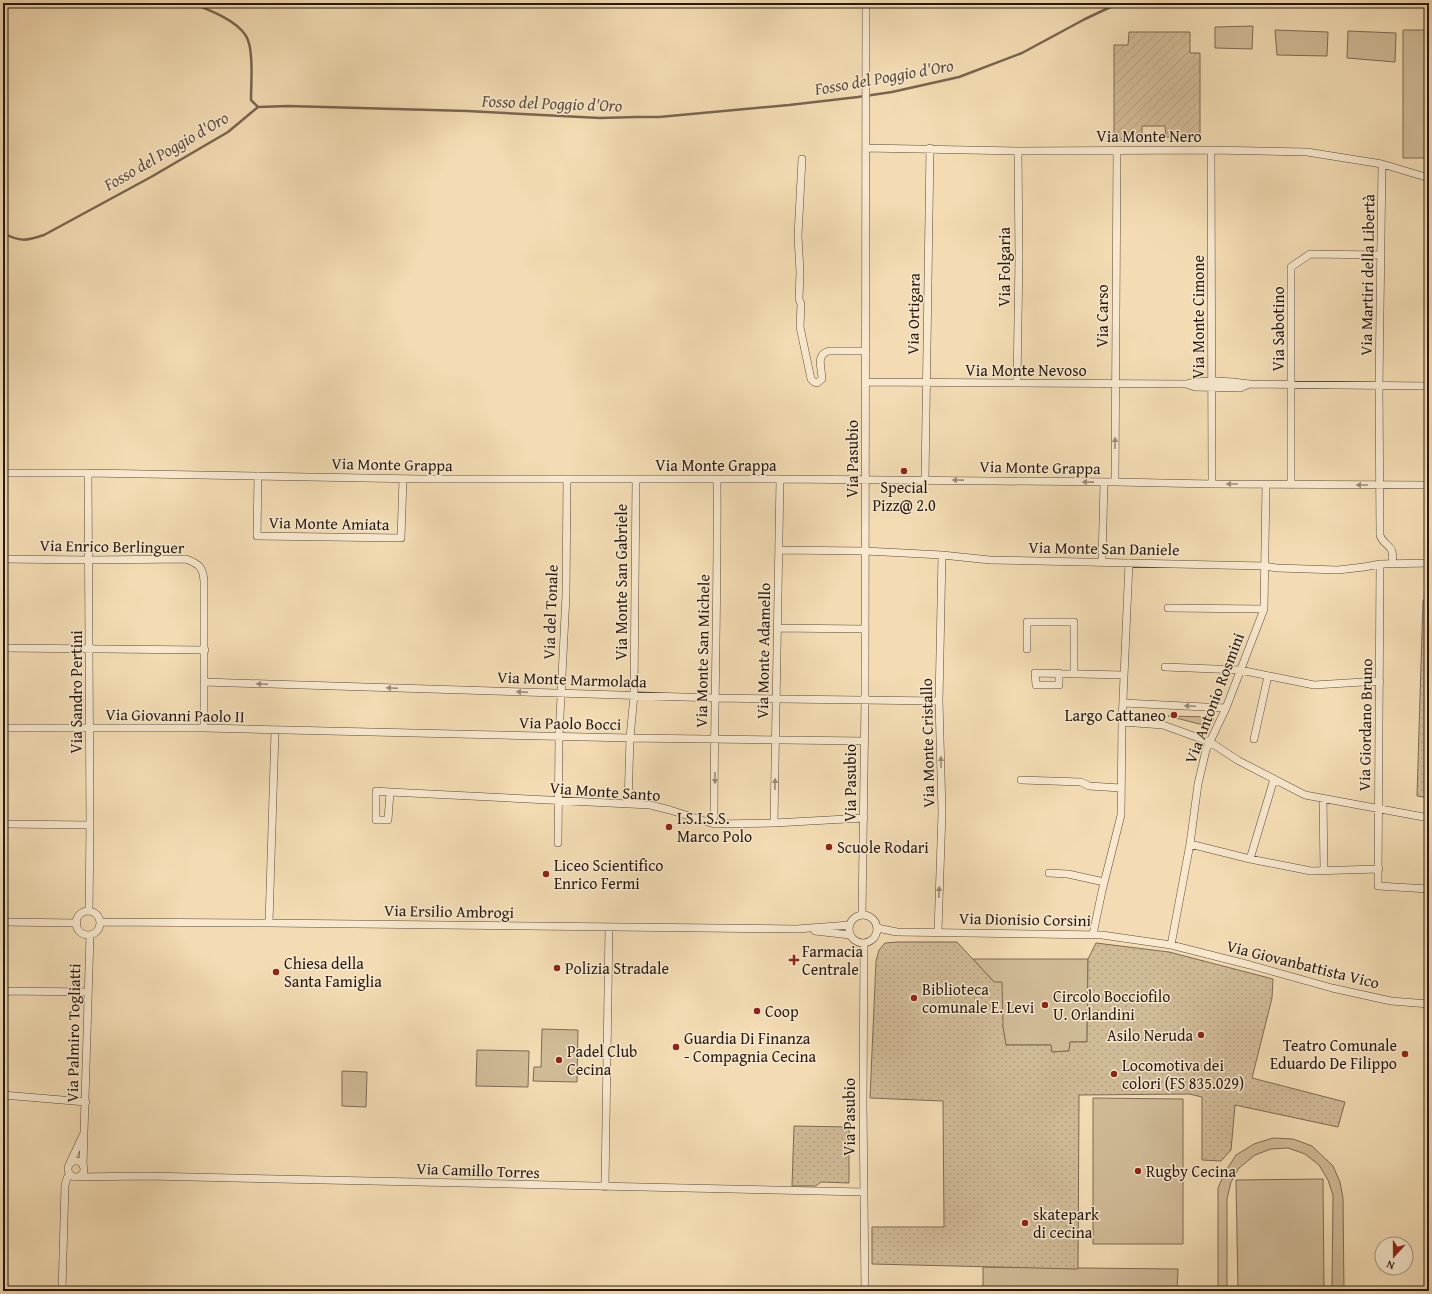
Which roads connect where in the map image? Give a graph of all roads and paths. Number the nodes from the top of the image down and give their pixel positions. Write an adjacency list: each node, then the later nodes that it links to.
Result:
1 (866, 3): 2 (street, Via Pasubio)
2 (866, 148): 3 (street, Via Monte Nero); 11 (street, Via Pasubio)
3 (930, 148): 6 (street, Via Monte Nero); 13 (street, Via Ortigara)
4 (1117, 150): 5 (street, Via Monte Nero); 6 (street, Via Monte Nero); 15 (street, Via Carso)
5 (1211, 150): 8 (street, Via Monte Nero); 17 (street, Via Monte Cimone)
6 (1018, 151): 14 (street, Via Folgaria)
7 (802, 159): 11 (street)
8 (1382, 164): 9 (street, Via Monte Nero); 10 (street, Via Martiri della Libertà)
9 (1429, 178)
10 (1381, 255): 16 (street, Via Sabotino); 18 (street, Via Martiri della Libertà)
11 (866, 351): 12 (street, Via Pasubio)
12 (866, 382): 13 (street, Via Monte Nevoso); 28 (street, Via Pasubio)
13 (926, 383): 14 (street, Via Monte Nevoso); 29 (street, Via Ortigara)
14 (1017, 383): 15 (street, Via Monte Nevoso)
15 (1116, 384): 17 (street, Via Monte Nevoso); 31 (street, Via Carso, one-way to 15)
16 (1292, 384): 17 (street, Via Monte Nevoso); 18 (street, Via Monte Nevoso); 34 (street, Via Sabotino)
17 (1212, 385): 32 (street, Via Monte Cimone)
18 (1379, 386): 19 (street, Via Monte Nevoso); 35 (street, Via Martiri della Libertà)
19 (1429, 386)
20 (3, 473): 21 (street, Via Monte Grappa)
21 (88, 473): 22 (street, Via Monte Grappa); 41 (street, Via Sandro Pertini)
22 (258, 476): 23 (street, Via Monte Grappa); 23 (street, Via Monte Amiata)
23 (402, 479): 24 (street, Via Monte Grappa)
24 (567, 479): 27 (street, Via Monte Grappa); 64 (street, Via del Tonale)
25 (717, 479): 26 (street, Via Monte Grappa); 27 (street, Via Monte Grappa); 66 (street, Via Monte San Michele)
26 (780, 479): 28 (street, Via Monte Grappa); 37 (street, Via Monte Adamello)
27 (636, 480): 65 (street, Via Monte San Gabriele)
28 (866, 480): 29 (street, Via Monte Grappa); 38 (street, Via Pasubio)
29 (925, 480): 30 (street, Via Monte Grappa, one-way to 29)
30 (1104, 482): 31 (street, Via Monte Grappa); 42 (street)
31 (1115, 482): 32 (street, Via Monte Grappa)
32 (1212, 484): 33 (street, Via Monte Grappa, one-way to 32)
33 (1266, 484): 34 (street, Via Monte Grappa); 47 (street, Via Antonio Rosmini)
34 (1292, 485): 35 (street, Via Monte Grappa, one-way to 34)
35 (1379, 485): 36 (street, Via Monte Grappa); 45 (street, Via Martiri della Libertà)
36 (1429, 485)
37 (779, 550): 38 (street, Via Monte San Daniele); 50 (street, Via Monte Adamello)
38 (865, 551): 39 (street, Via Monte San Daniele); 51 (street, Via Pasubio)
39 (942, 555): 42 (street, Via Monte San Daniele); 69 (street, Via Monte Cristallo)
40 (3, 558): 41 (street, Via Enrico Berlinguer)
41 (89, 560): 53 (street, Via Sandro Pertini); 55 (street, Via Enrico Berlinguer)
42 (1102, 562): 43 (street, Via Monte San Daniele)
43 (1129, 563): 47 (street, Via Monte San Daniele); 60 (street)
44 (1380, 564): 45 (street, Via Monte San Daniele); 47 (street, Via Monte San Daniele); 62 (street, Via Giordano Bruno)
45 (1393, 564): 46 (street, Via Monte San Daniele)
46 (1429, 564)
47 (1264, 566): 49 (street, Via Antonio Rosmini)
48 (1168, 608): 49 (street)
49 (1264, 609): 57 (street, Via Antonio Rosmini)
50 (777, 628): 51 (street); 67 (street, Via Monte Adamello)
51 (865, 629): 68 (street, Via Pasubio)
52 (3, 648): 53 (street)
53 (89, 649): 55 (street); 74 (street, Via Sandro Pertini)
54 (1026, 649): 59 (street)
55 (205, 650): 63 (street, Via Enrico Berlinguer)
56 (1165, 667): 57 (street)
57 (1240, 670): 61 (street); 71 (street, Via Antonio Rosmini)
58 (1059, 673): 59 (street)
59 (1074, 674): 60 (street)
60 (1124, 675): 70 (street)
61 (1268, 676): 62 (street); 80 (street)
62 (1380, 681): 91 (street, Via Giordano Bruno)
63 (204, 682): 64 (street, Via Monte Marmolada, one-way to 63); 75 (street, Via Enrico Berlinguer)
64 (561, 693): 65 (street, Via Monte Marmolada); 77 (street, Via del Tonale)
65 (634, 695): 66 (street, Via Monte Marmolada); 78 (street, Via Monte San Gabriele)
66 (715, 698): 67 (street, Via Monte Marmolada); 79 (street, Via Monte San Michele)
67 (776, 700): 68 (street, Via Monte Marmolada); 81 (street, Via Monte Adamello)
68 (865, 700): 69 (street, Via Monte Marmolada); 82 (street, Via Pasubio)
69 (939, 701): 116 (street, Via Monte Cristallo, one-way to 69)
70 (1123, 703): 71 (street, one-way to 70); 72 (street)
71 (1226, 708): 83 (street, Via Antonio Rosmini)
72 (1122, 722): 83 (street); 86 (street)
73 (3, 728): 74 (street, Via Giovanni Paolo II)
74 (90, 728): 75 (street, Via Giovanni Paolo II); 97 (street, Via Sandro Pertini)
75 (204, 728): 76 (street, Via Giovanni Paolo II)
76 (275, 731): 77 (street, Via Paolo Bocci); 111 (street)
77 (559, 736): 78 (street, Via Paolo Bocci); 89 (street, Via del Tonale)
78 (630, 738): 79 (street, Via Paolo Bocci); 90 (street, Via Monte San Gabriele)
79 (715, 739): 81 (street, Via Paolo Bocci); 96 (street, Via Monte San Michele, one-way to 96)
80 (1254, 739)
81 (776, 740): 82 (street, Via Paolo Bocci); 94 (street, Via Monte Adamello, one-way to 81)
82 (865, 740): 92 (street, Via Pasubio)
83 (1210, 742): 84 (street); 99 (street, Via Antonio Rosmini)
84 (1274, 779): 88 (street); 100 (street)
85 (1022, 780): 86 (street)
86 (1121, 788): 104 (street)
87 (390, 792): 89 (street, Via Monte Santo)
88 (1323, 799): 91 (street); 102 (street)
89 (559, 801): 90 (street, Via Monte Santo); 98 (street, Via del Tonale)
90 (628, 804): 96 (street, Via Monte Santo)
91 (1378, 808): 93 (street); 101 (street, Via Giordano Bruno)
92 (864, 818): 94 (street, Via Monte Santo); 107 (street, Via Pasubio)
93 (1429, 818)
94 (774, 823): 96 (street, Via Monte Santo)
95 (3, 824): 97 (street)
96 (714, 824)
97 (90, 825): 106 (street, Via Sandro Pertini)
98 (558, 843)
99 (1190, 844): 100 (street); 121 (street, Via Antonio Rosmini)
100 (1250, 859): 102 (street)
101 (1379, 869): 102 (street); 105 (street, Via Giordano Bruno)
102 (1324, 871)
103 (1049, 873): 104 (street)
104 (1104, 882): 117 (street)
105 (1429, 889)
106 (89, 911): 109 (street); 110 (street)
107 (862, 915): 112 (street); 114 (street)
108 (3, 922): 110 (street)
109 (100, 922): 111 (street, Via Ersilio Ambrogi); 118 (street)
110 (77, 923): 118 (street)
111 (269, 923): 113 (street, Via Ersilio Ambrogi)
112 (850, 925): 115 (street, Via Ersilio Ambrogi); 119 (street)
113 (609, 927): 115 (street, Via Ersilio Ambrogi); 133 (street)
114 (877, 928): 116 (street, Via Dionisio Corsini); 120 (street)
115 (797, 929): 119 (street, Via Ersilio Ambrogi)
116 (938, 931): 117 (street, Via Dionisio Corsini)
117 (1094, 934): 121 (street, Via Dionisio Corsini)
118 (90, 935): 122 (street, Via Palmiro Togliatti)
119 (850, 935): 120 (street)
120 (864, 943): 134 (street, Via Pasubio)
121 (1171, 945): 124 (street, Via Giovanbattista Vico)
122 (88, 992): 123 (street); 126 (street, Via Palmiro Togliatti)
123 (3, 996)
124 (1429, 1004)
125 (3, 1095): 126 (street)
126 (86, 1102): 127 (street, Via Palmiro Togliatti)
127 (84, 1132): 128 (street, Via Palmiro Togliatti); 129 (street, Via Palmiro Togliatti)
128 (70, 1163): 129 (street); 130 (street)
129 (84, 1168): 131 (street); 132 (street)
130 (70, 1175): 132 (street); 135 (street)
131 (91, 1176): 132 (street, Via Camillo Torres); 133 (street, Via Camillo Torres)
132 (78, 1177)
133 (605, 1187): 134 (street, Via Camillo Torres)
134 (864, 1192): 136 (street, Via Pasubio)
135 (62, 1291)
136 (865, 1291)

